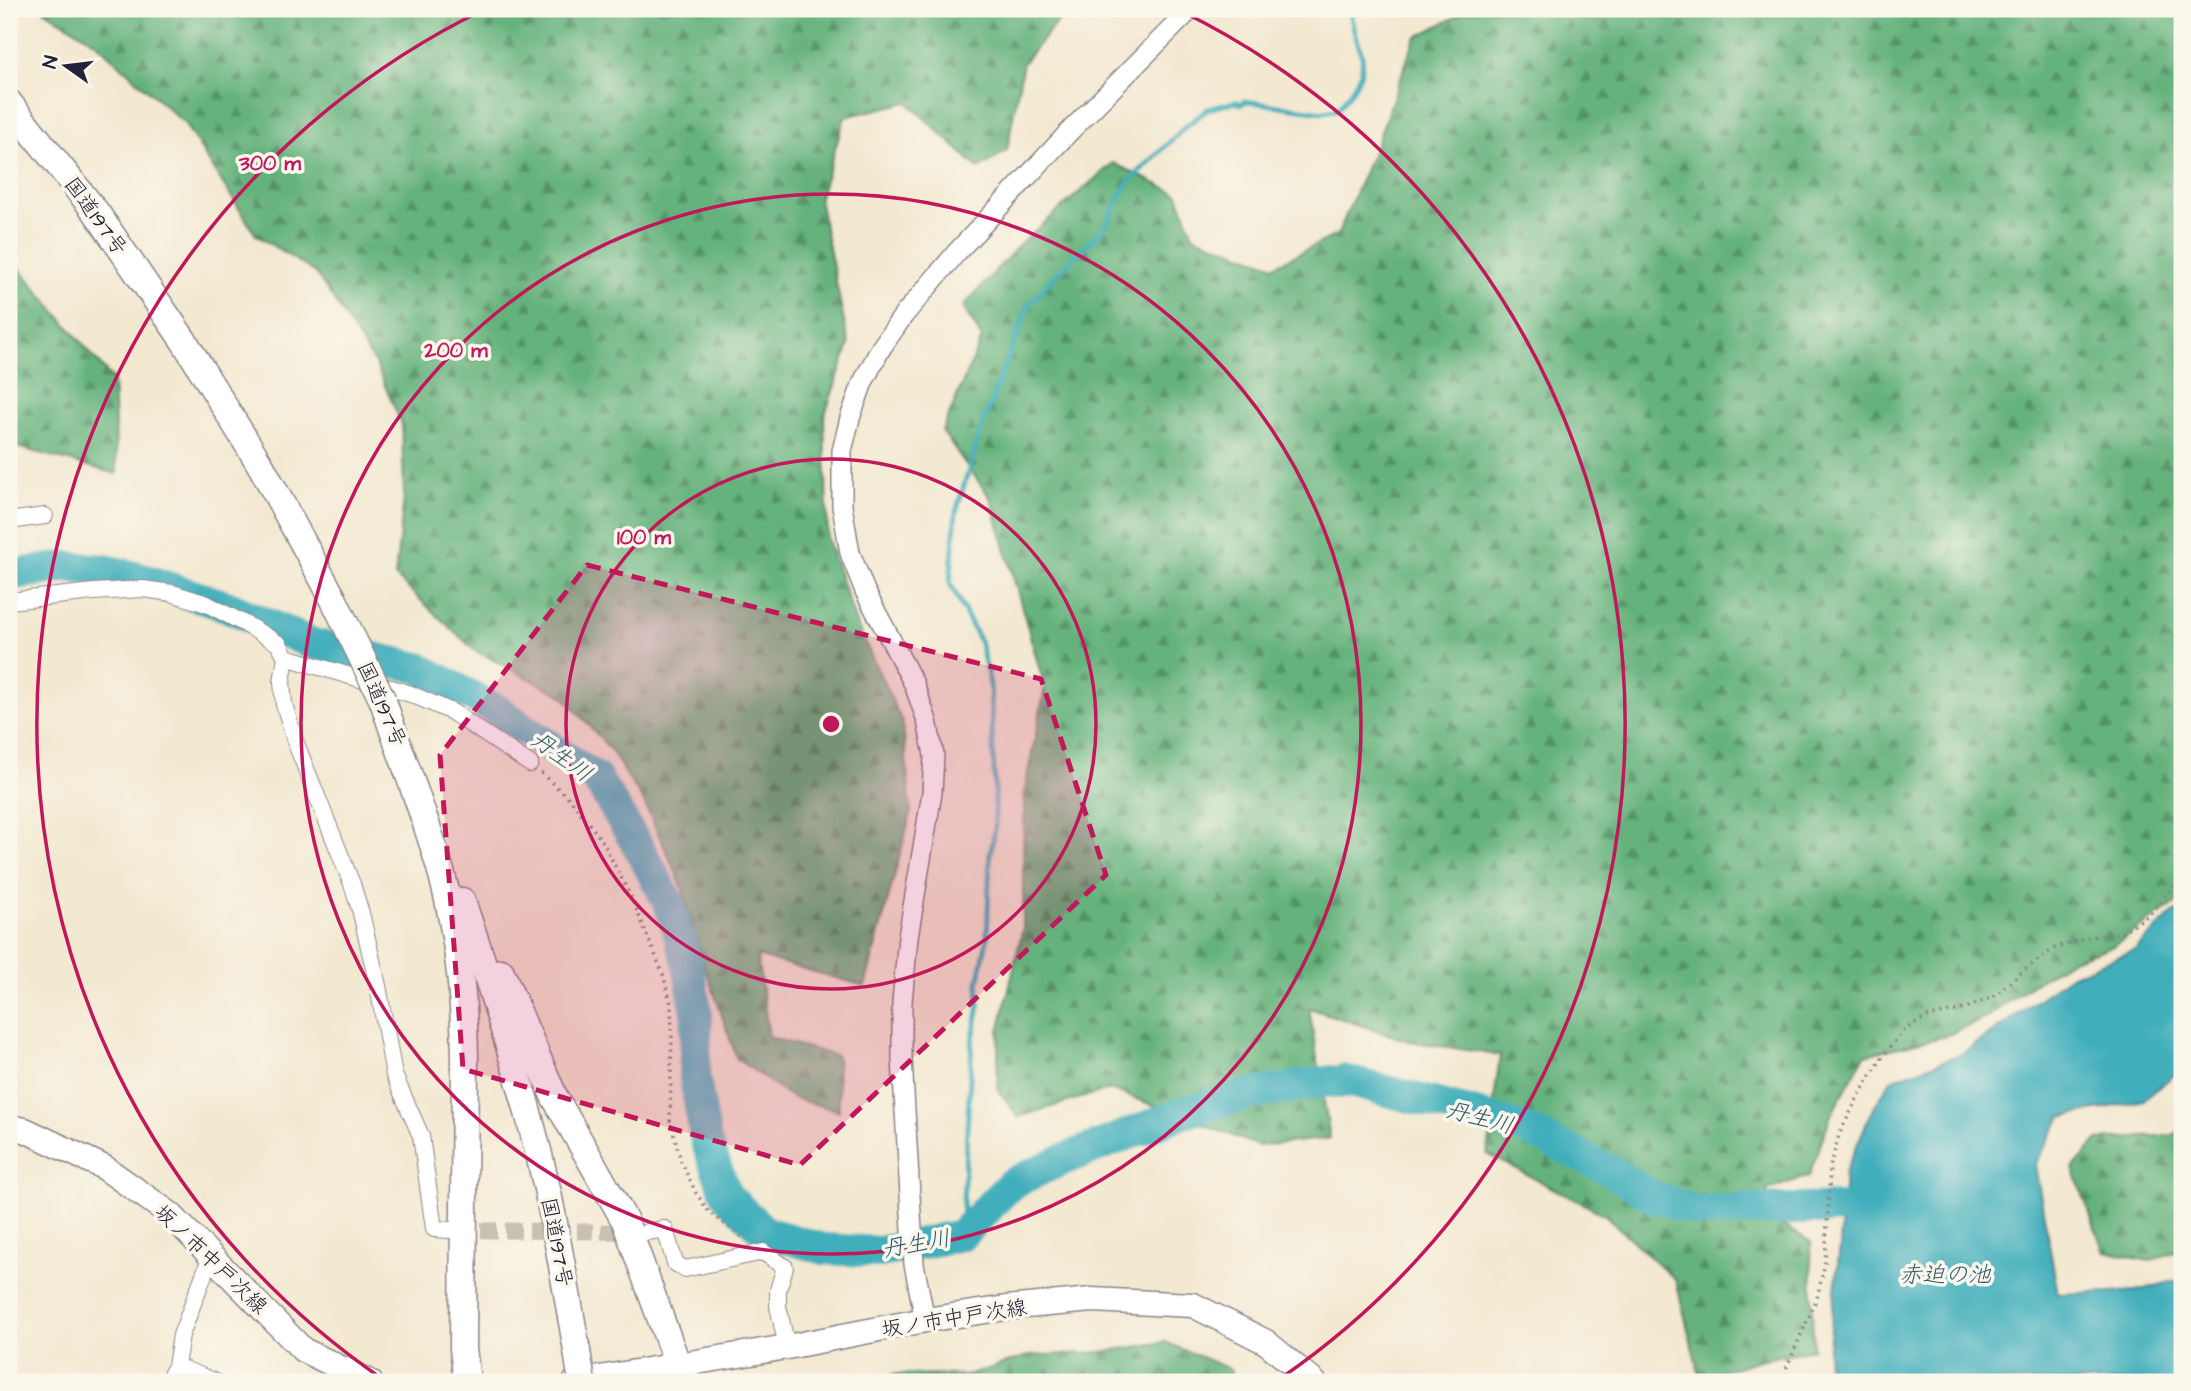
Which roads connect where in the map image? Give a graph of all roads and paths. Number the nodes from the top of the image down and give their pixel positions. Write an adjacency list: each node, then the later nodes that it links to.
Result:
1 (1191, 9): 16 (street)
2 (9, 103): 7 (highway, 国道197号, bridge)
3 (44, 516): 4 (street)
4 (9, 521)
5 (9, 601): 6 (street)
6 (286, 657): 8 (street); 12 (street)
7 (383, 701): 9 (highway, 国道197号); 23 (highway)
8 (530, 764): 14 (path)
9 (442, 843): 19 (highway); 25 (highway, 国道197号, bridge)
10 (2182, 876): 27 (path)
11 (9, 1127): 15 (main road, 坂ノ市中戸次線)
12 (450, 1230)
13 (647, 1232): 14 (street)
14 (763, 1252): 17 (street)
15 (211, 1256): 18 (street); 22 (main road, 坂ノ市中戸次線)
16 (925, 1320): 17 (main road, 坂ノ市中戸次線); 26 (main road, 坂ノ市中戸次線)
17 (787, 1347): 19 (main road, 坂ノ市中戸次線)
18 (176, 1366): 20 (street); 21 (street)
19 (680, 1374): 24 (main road, 坂ノ市中戸次線)
20 (167, 1382)
21 (216, 1382)
22 (370, 1382)
23 (467, 1382)
24 (575, 1382)
25 (582, 1382)
26 (1314, 1382)
27 (1786, 1382)

